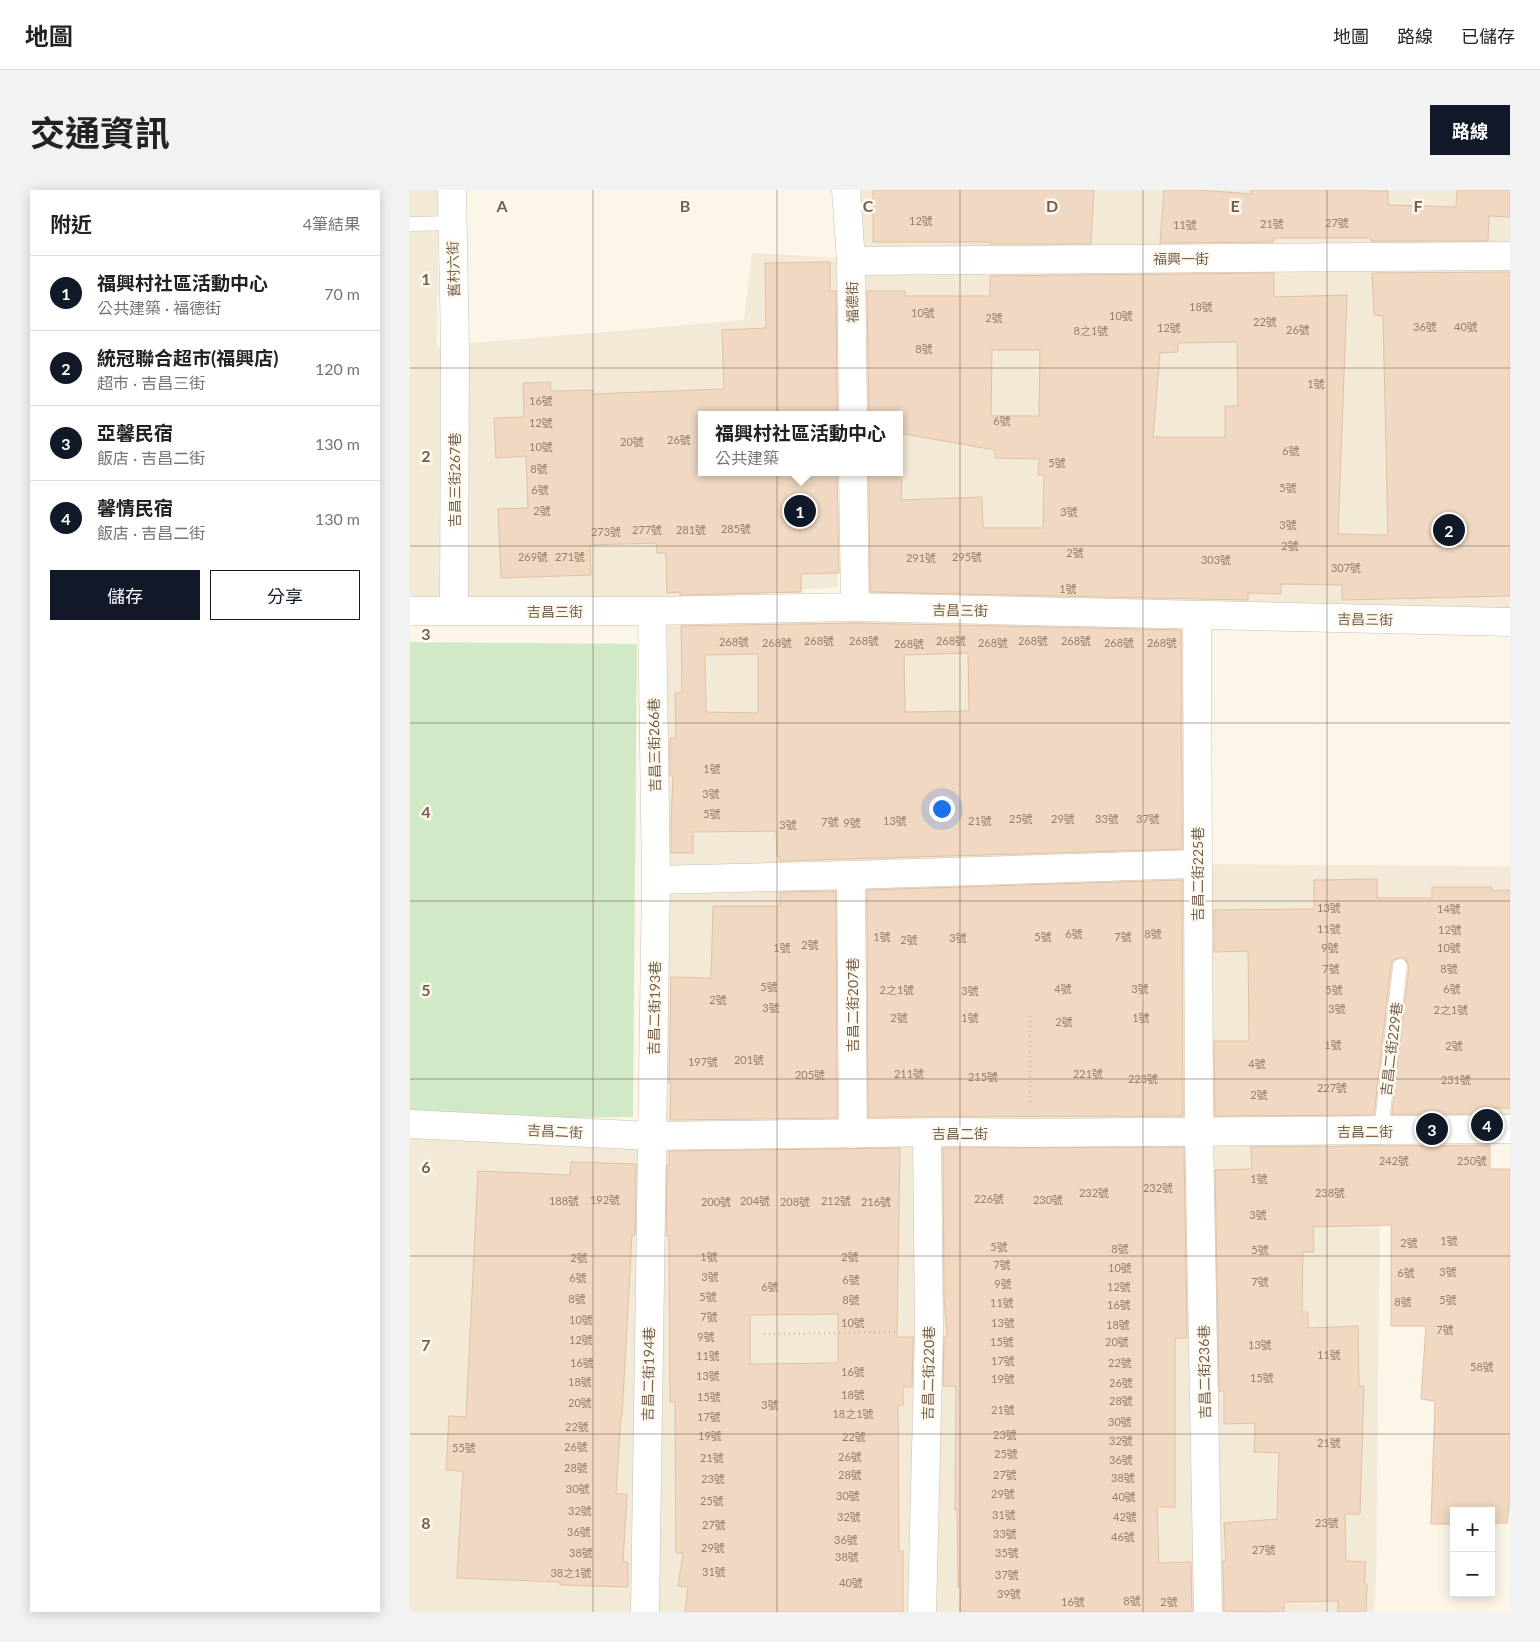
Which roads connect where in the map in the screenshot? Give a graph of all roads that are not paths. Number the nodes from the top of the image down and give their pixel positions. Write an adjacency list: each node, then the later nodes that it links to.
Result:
1 (452, 190): 4 (street, 舊村六街)
2 (846, 190): 6 (street, 福德街)
3 (410, 224): 4 (lane)
4 (452, 224): 7 (street, 舊村六街)
5 (1510, 256): 6 (street, 福興一街)
6 (851, 261): 8 (street, 福德街)
7 (455, 348): 12 (street, 吉昌三街267巷)
8 (853, 411)
9 (853, 476): 10 (street)
10 (854, 607): 13 (street, 吉昌三街); 14 (street, 吉昌三街)
11 (410, 611): 12 (street, 吉昌三街)
12 (454, 611): 13 (street, 吉昌三街)
13 (652, 611): 18 (street, 吉昌三街266巷)
14 (1197, 616): 15 (street, 吉昌三街); 16 (street, 吉昌二街225巷)
15 (1510, 622)
16 (1197, 864): 17 (street); 23 (street, 吉昌二街225巷)
17 (851, 876): 18 (street); 25 (street, 吉昌二街207巷)
18 (656, 880): 26 (street, 吉昌二街193巷)
19 (1400, 966): 22 (lane, 吉昌二街229巷)
20 (410, 1124): 26 (street, 吉昌二街)
21 (1510, 1128): 22 (street, 吉昌二街)
22 (1381, 1131): 23 (street, 吉昌二街)
23 (1199, 1132): 24 (street, 吉昌二街); 29 (street, 吉昌二街236巷)
24 (927, 1133): 25 (street, 吉昌二街); 28 (street, 吉昌二街220巷)
25 (853, 1134): 26 (street, 吉昌二街)
26 (651, 1136): 27 (street, 吉昌二街194巷)
27 (645, 1612)
28 (922, 1612)
29 (1208, 1612)

